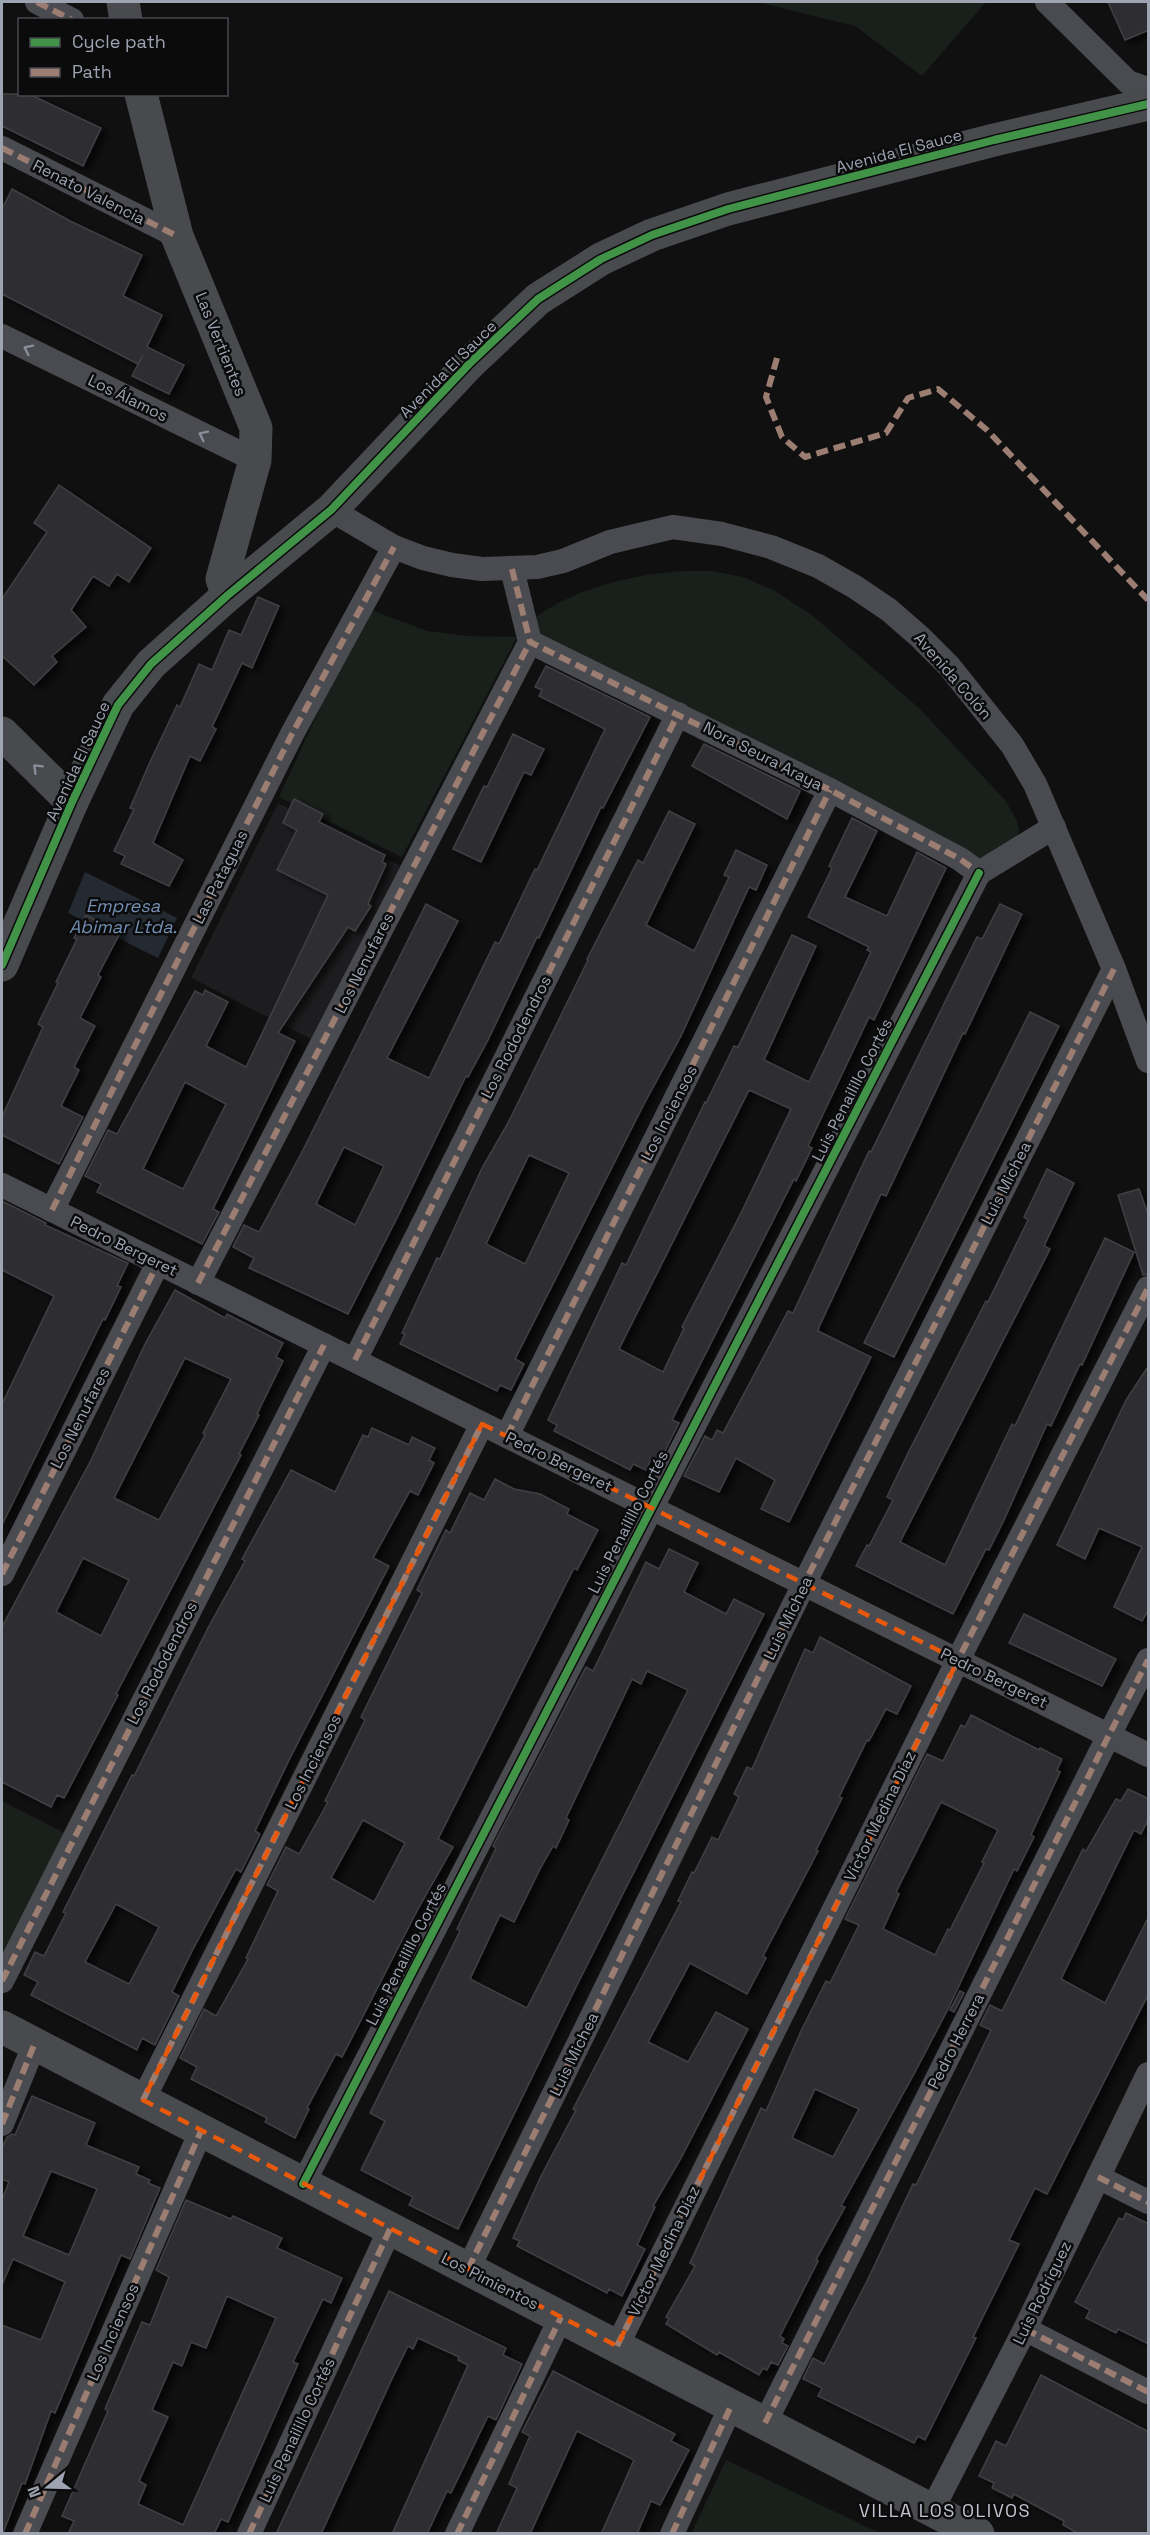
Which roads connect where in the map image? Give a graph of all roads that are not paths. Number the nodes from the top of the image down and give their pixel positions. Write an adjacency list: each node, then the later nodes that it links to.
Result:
1 (37, 2): 4 (street)
2 (123, 2): 5 (street)
3 (1047, 2): 6 (street)
4 (68, 18)
5 (126, 18)
6 (1149, 89)
7 (142, 96): 10 (street, Las Vertientes)
8 (1149, 104): 13 (street, Avenida El Sauce)
9 (2, 147): 10 (street, Renato Valencia)
10 (177, 236): 12 (street, Las Vertientes)
11 (2, 336): 12 (street, Los Álamos, one-way to 11)
12 (255, 460): 16 (street, Las Vertientes)
13 (331, 510): 14 (street, Avenida Colón); 16 (street, Avenida El Sauce)
14 (394, 547): 15 (street, Avenida Colón); 28 (street, Las Pataguas)
15 (512, 569): 17 (street); 22 (street, Avenida Colón)
16 (228, 595): 21 (street, Avenida El Sauce)
17 (530, 642): 18 (street, Nora Seura Araya); 30 (street, Los Nenufares)
18 (678, 714): 20 (street, Nora Seura Araya); 33 (street, Los Rododendros)
19 (2, 733): 21 (street, one-way to 19)
20 (830, 790): 23 (street, Nora Seura Araya); 35 (street, Los Inciensos)
21 (72, 802): 24 (street, Avenida El Sauce)
22 (1054, 827): 23 (street); 25 (street, Avenida Colón)
23 (979, 873): 36 (street, Luis Penailillo Cortés)
24 (2, 965)
25 (1114, 969): 26 (street, Avenida Colón); 38 (street, Luis Michea)
26 (1149, 1061)
27 (2, 1185): 28 (street, Pedro Bergeret)
28 (52, 1210): 29 (street, Pedro Bergeret)
29 (158, 1263): 30 (street, Pedro Bergeret); 37 (street, Los Nenufares)
30 (198, 1283): 32 (street, Pedro Bergeret)
31 (1149, 1288): 39 (street, Víctor Medina Díaz)
32 (324, 1345): 33 (street, Pedro Bergeret); 43 (street, Los Rododendros)
33 (355, 1360): 34 (street, Pedro Bergeret)
34 (482, 1424): 35 (street, Pedro Bergeret); 47 (street, Los Inciensos)
35 (507, 1436): 36 (street, Pedro Bergeret)
36 (651, 1507): 38 (street, Pedro Bergeret); 51 (street, Luis Penailillo Cortés)
37 (2, 1574)
38 (804, 1584): 39 (street, Pedro Bergeret); 54 (street, Luis Michea)
39 (958, 1660): 41 (street, Pedro Bergeret); 57 (street, Víctor Medina Díaz)
40 (1149, 1660): 41 (street, Pedro Herrera)
41 (1109, 1735): 42 (street, Pedro Bergeret); 60 (street, Pedro Herrera)
42 (1149, 1755)
43 (2, 1982)
44 (2, 2027): 45 (street, Los Pimientos)
45 (34, 2044): 47 (street, Los Pimientos); 48 (street)
46 (1149, 2074): 50 (street, Luis Rodríguez)
47 (143, 2100): 49 (street, Los Pimientos)
48 (2, 2124)
49 (201, 2130): 51 (street, Los Pimientos); 62 (street, Los Inciensos)
50 (1098, 2176): 52 (street); 56 (street, Luis Rodríguez)
51 (303, 2184): 53 (street, Los Pimientos)
52 (1149, 2202)
53 (390, 2229): 54 (street, Los Pimientos); 63 (street, Luis Penailillo Cortés)
54 (468, 2269): 55 (street, Los Pimientos)
55 (561, 2317): 57 (street, Los Pimientos); 64 (street)
56 (1025, 2329): 58 (street); 61 (street, Luis Rodríguez)
57 (617, 2346): 59 (street, Los Pimientos)
58 (1149, 2392)
59 (731, 2406): 60 (street, Los Pimientos); 65 (street)
60 (765, 2423): 61 (street, Los Pimientos)
61 (932, 2510): 66 (street, Los Pimientos)
62 (25, 2534)
63 (249, 2534)
64 (457, 2534)
65 (672, 2534)
66 (978, 2534)

